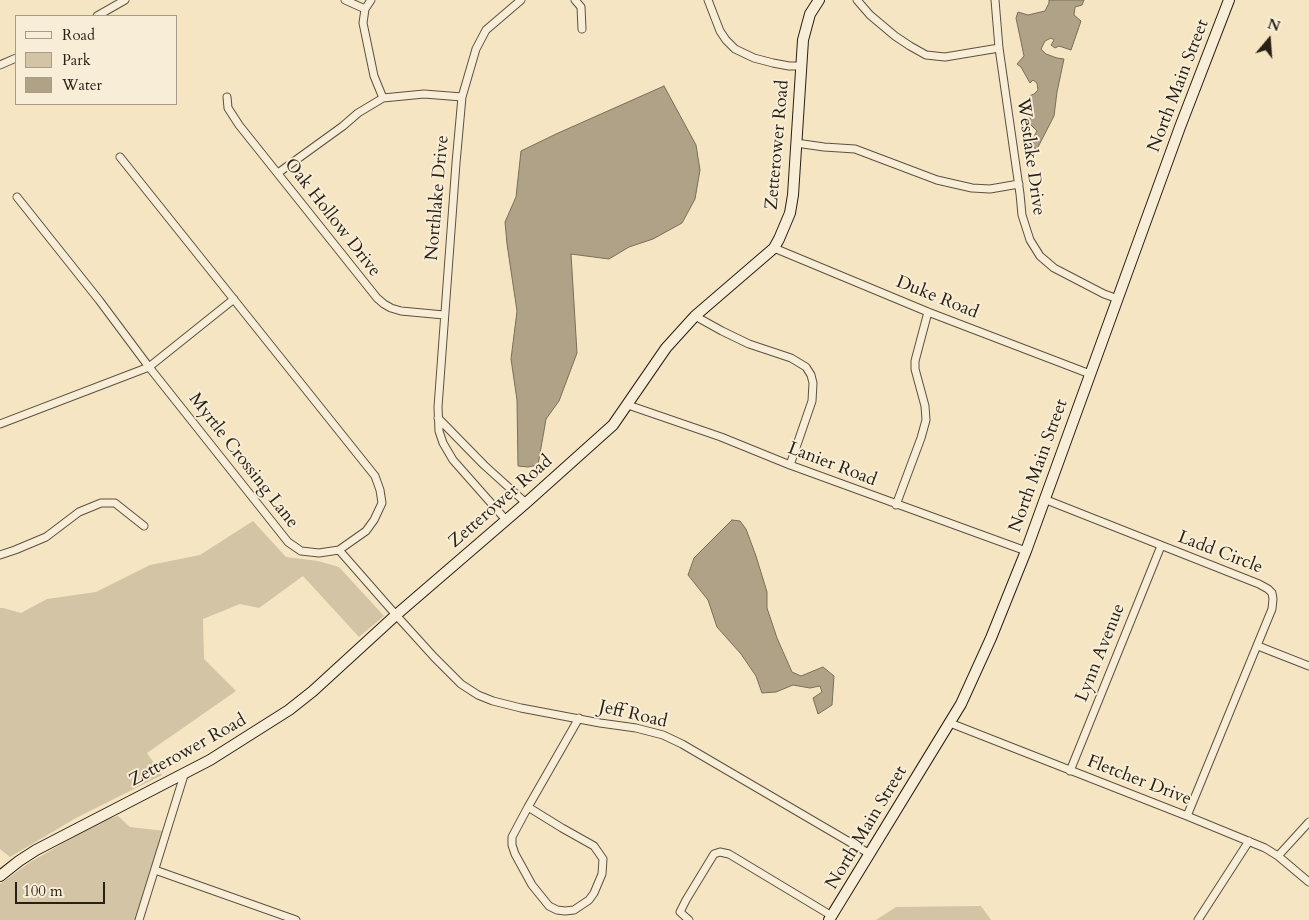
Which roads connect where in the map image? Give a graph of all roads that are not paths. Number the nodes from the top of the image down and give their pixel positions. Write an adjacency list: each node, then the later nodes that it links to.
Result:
1 (125, 0): 12 (street)
2 (345, 0): 11 (street)
3 (372, 0): 11 (street)
4 (521, 0): 19 (street, Northlake Drive)
5 (575, 0): 13 (street)
6 (708, 0): 17 (street)
7 (819, 0): 17 (street, Zetterower Road)
8 (857, 0): 14 (street)
9 (995, 0): 14 (street, Westlake Drive)
10 (1229, 0): 28 (street, North Main Street)
11 (365, 9): 20 (street)
12 (99, 15)
13 (582, 30)
14 (998, 48): 24 (street, Westlake Drive)
15 (15, 58): 16 (street)
16 (0, 65)
17 (801, 66): 21 (street, Zetterower Road)
18 (227, 97): 23 (street, Oak Hollow Drive)
19 (462, 97): 20 (street); 30 (street, Northlake Drive)
20 (383, 98): 23 (street)
21 (796, 143): 24 (street); 26 (street, Zetterower Road)
22 (120, 156): 27 (street, Myrtle Crossing Lane)
23 (278, 173): 30 (street, Oak Hollow Drive)
24 (1019, 184): 28 (street, Westlake Drive)
25 (17, 197): 32 (street, Myrtle Crossing Lane)
26 (774, 248): 29 (street, Duke Road); 31 (street, Zetterower Road)
27 (234, 299): 32 (street); 44 (street, Myrtle Crossing Lane)
28 (1118, 299): 33 (street, North Main Street)
29 (928, 312): 33 (street, Duke Road); 40 (street)
30 (444, 315): 35 (street, Northlake Drive)
31 (694, 316): 34 (street, Zetterower Road); 37 (street)
32 (149, 367): 36 (street); 44 (street, Myrtle Crossing Lane)
33 (1090, 374): 38 (street, North Main Street)
34 (628, 405): 37 (street, Lanier Road); 39 (street, Zetterower Road)
35 (438, 418): 39 (street); 41 (street, Northlake Drive)
36 (0, 424)
37 (790, 465): 40 (street, Lanier Road)
38 (1044, 499): 43 (street, Ladd Circle); 45 (street, North Main Street)
39 (526, 503): 41 (street, Zetterower Road)
40 (896, 505): 45 (street, Lanier Road)
41 (506, 520): 47 (street, Zetterower Road)
42 (144, 526): 46 (street)
43 (1161, 546): 48 (street, Ladd Circle); 52 (street, Lynn Avenue)
44 (339, 550): 47 (street, Jeff Road)
45 (1026, 551): 51 (street, North Main Street)
46 (0, 555)
47 (396, 615): 50 (street, Jeff Road); 53 (street, Zetterower Road)
48 (1258, 646): 49 (street); 55 (street, Ladd Circle)
49 (1309, 666)
50 (579, 718): 54 (street); 58 (street, Jeff Road)
51 (950, 723): 52 (street, Fletcher Drive); 58 (street, North Main Street)
52 (1070, 771): 55 (street, Fletcher Drive)
53 (185, 772): 60 (street); 61 (street, Zetterower Road)
54 (528, 807): 54 (street)
55 (1188, 816): 57 (street, Fletcher Drive)
56 (1309, 822): 59 (street)
57 (1249, 840): 59 (street, Fletcher Drive); 69 (street)
58 (870, 854): 64 (street, North Main Street)
59 (1278, 856): 62 (street, Fletcher Drive)
60 (155, 870): 63 (street); 65 (street)
61 (0, 876)
62 (1309, 882)
63 (273, 911): 66 (street); 67 (street)
64 (831, 918): 68 (street)
65 (139, 920)
66 (270, 920)
67 (296, 920)
68 (689, 920)
69 (1198, 920)

